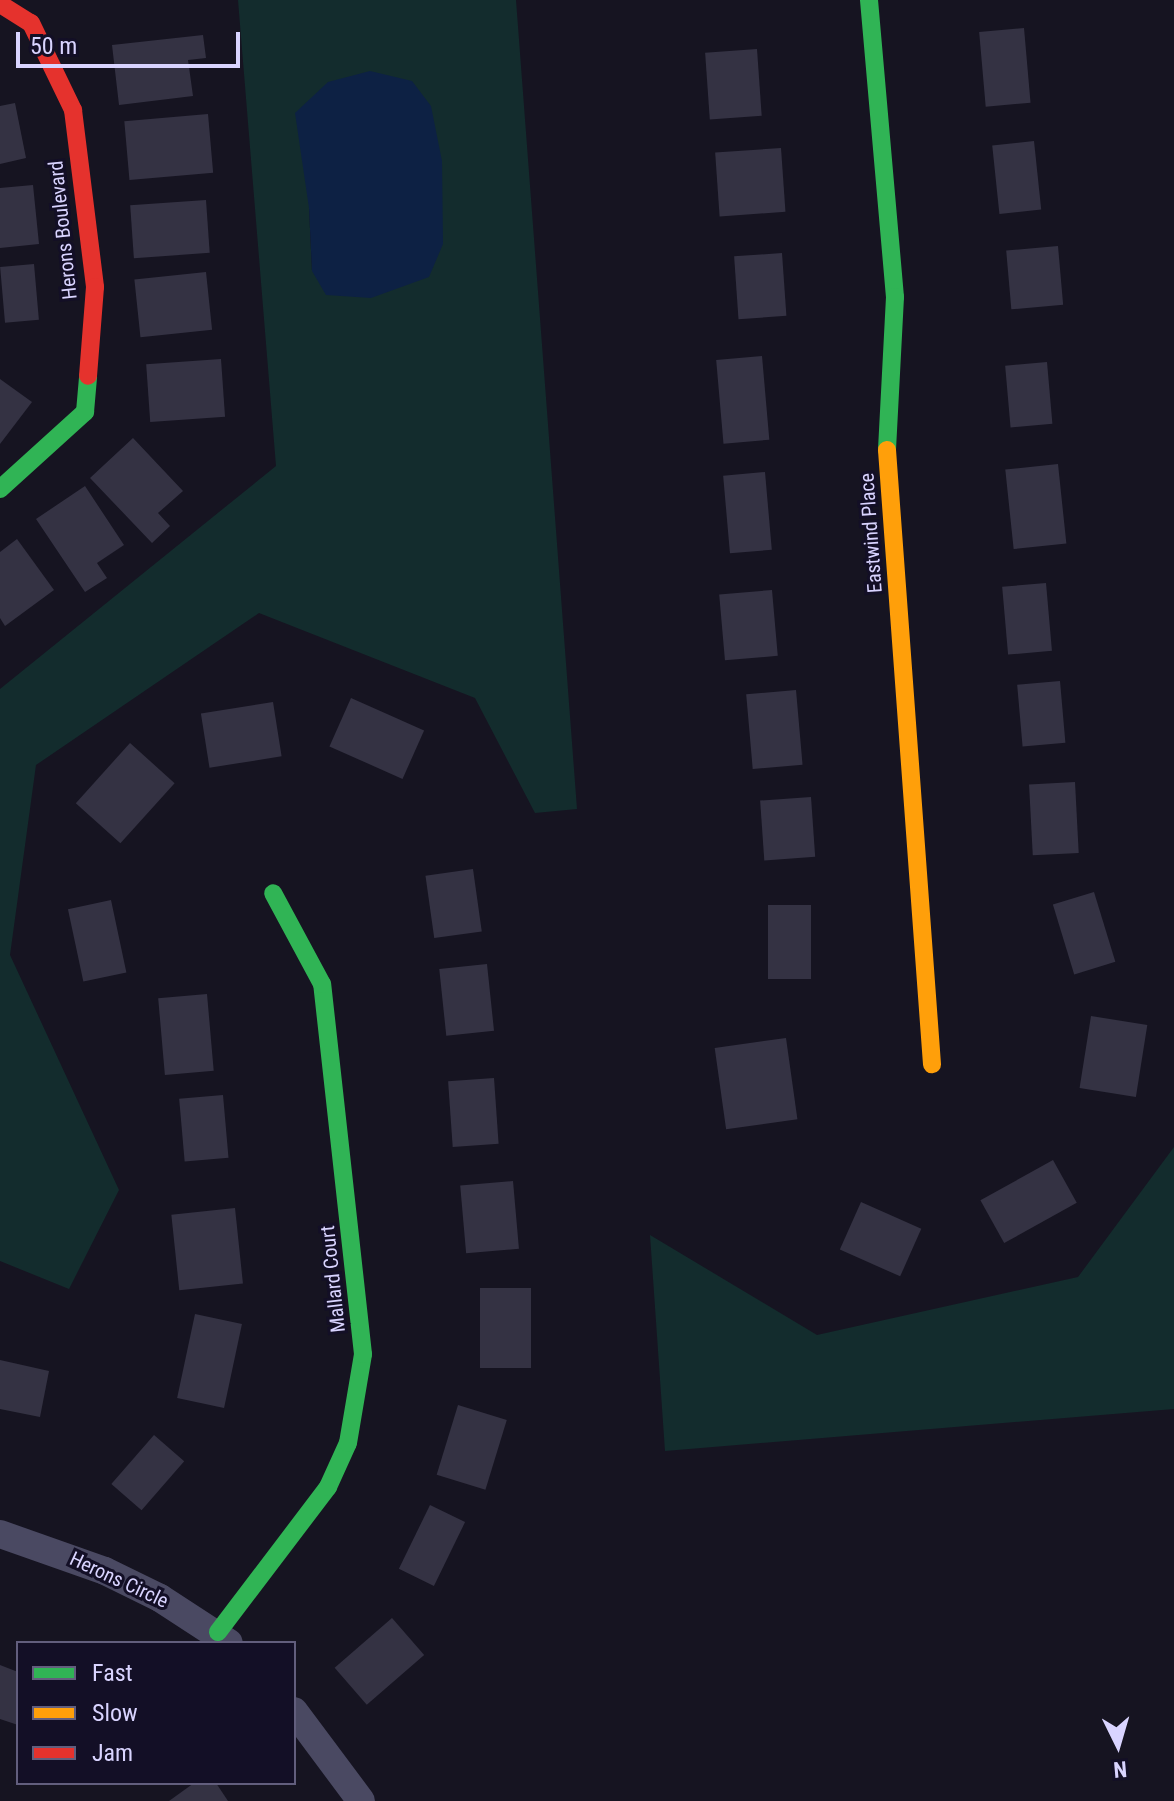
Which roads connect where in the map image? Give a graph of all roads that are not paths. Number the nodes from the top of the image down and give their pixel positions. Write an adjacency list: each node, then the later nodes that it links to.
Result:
1 (869, 0): 5 (street, Eastwind Place)
2 (0, 4): 3 (street, Herons Boulevard)
3 (0, 489)
4 (273, 893): 7 (street, Mallard Court)
5 (932, 1064)
6 (0, 1534): 7 (street, Herons Circle)
7 (224, 1637)
8 (296, 1714): 9 (street)
9 (361, 1801)

